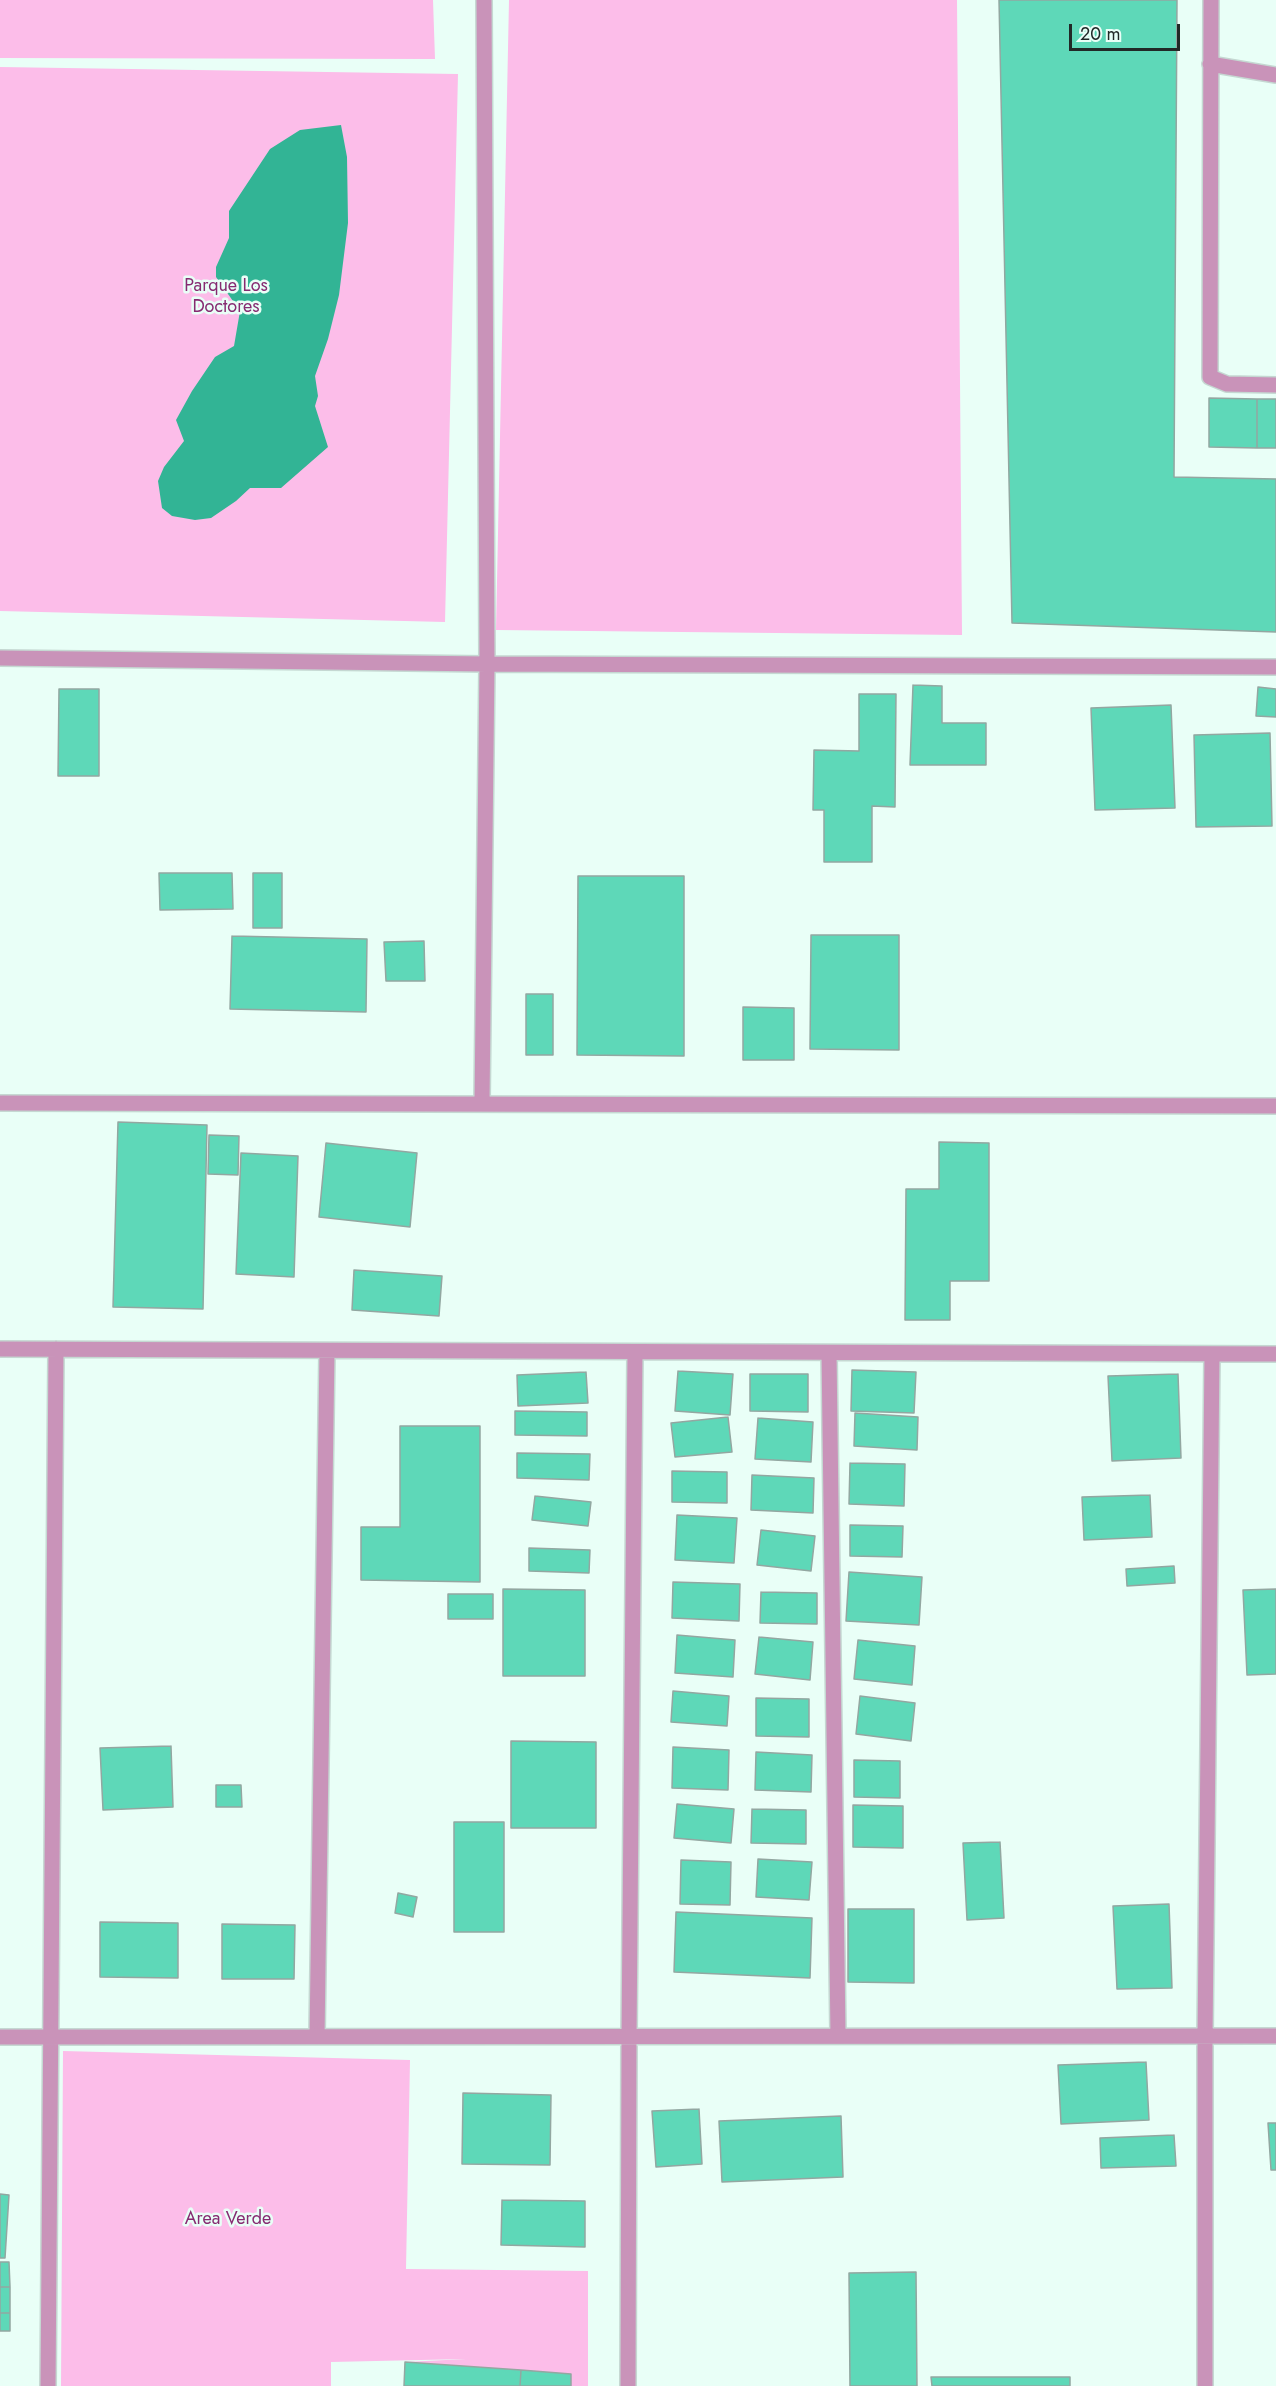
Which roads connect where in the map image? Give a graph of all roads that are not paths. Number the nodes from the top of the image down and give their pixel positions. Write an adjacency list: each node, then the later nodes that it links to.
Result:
1 (484, 0): 7 (street)
2 (1211, 0): 3 (street)
3 (1210, 64): 4 (street); 5 (street)
4 (1276, 75)
5 (1276, 385)
6 (0, 658): 7 (street)
7 (487, 664): 8 (street); 10 (street)
8 (1276, 667)
9 (0, 1102): 10 (street)
10 (482, 1102): 11 (street)
11 (1276, 1106)
12 (0, 1349): 13 (street)
13 (57, 1349): 14 (street); 23 (street)
14 (327, 1351): 15 (street); 20 (street)
15 (635, 1352): 16 (street); 24 (street)
16 (829, 1353): 17 (street); 19 (street)
17 (1212, 1353): 18 (street); 25 (street)
18 (1276, 1354)
19 (838, 2035): 24 (street); 25 (street)
20 (317, 2036): 23 (street); 24 (street)
21 (1276, 2036): 25 (street)
22 (0, 2037): 23 (street)
23 (51, 2037): 26 (street)
24 (629, 2037): 27 (street)
25 (1205, 2037): 28 (street)
26 (48, 2386)
27 (628, 2386)
28 (1205, 2386)

